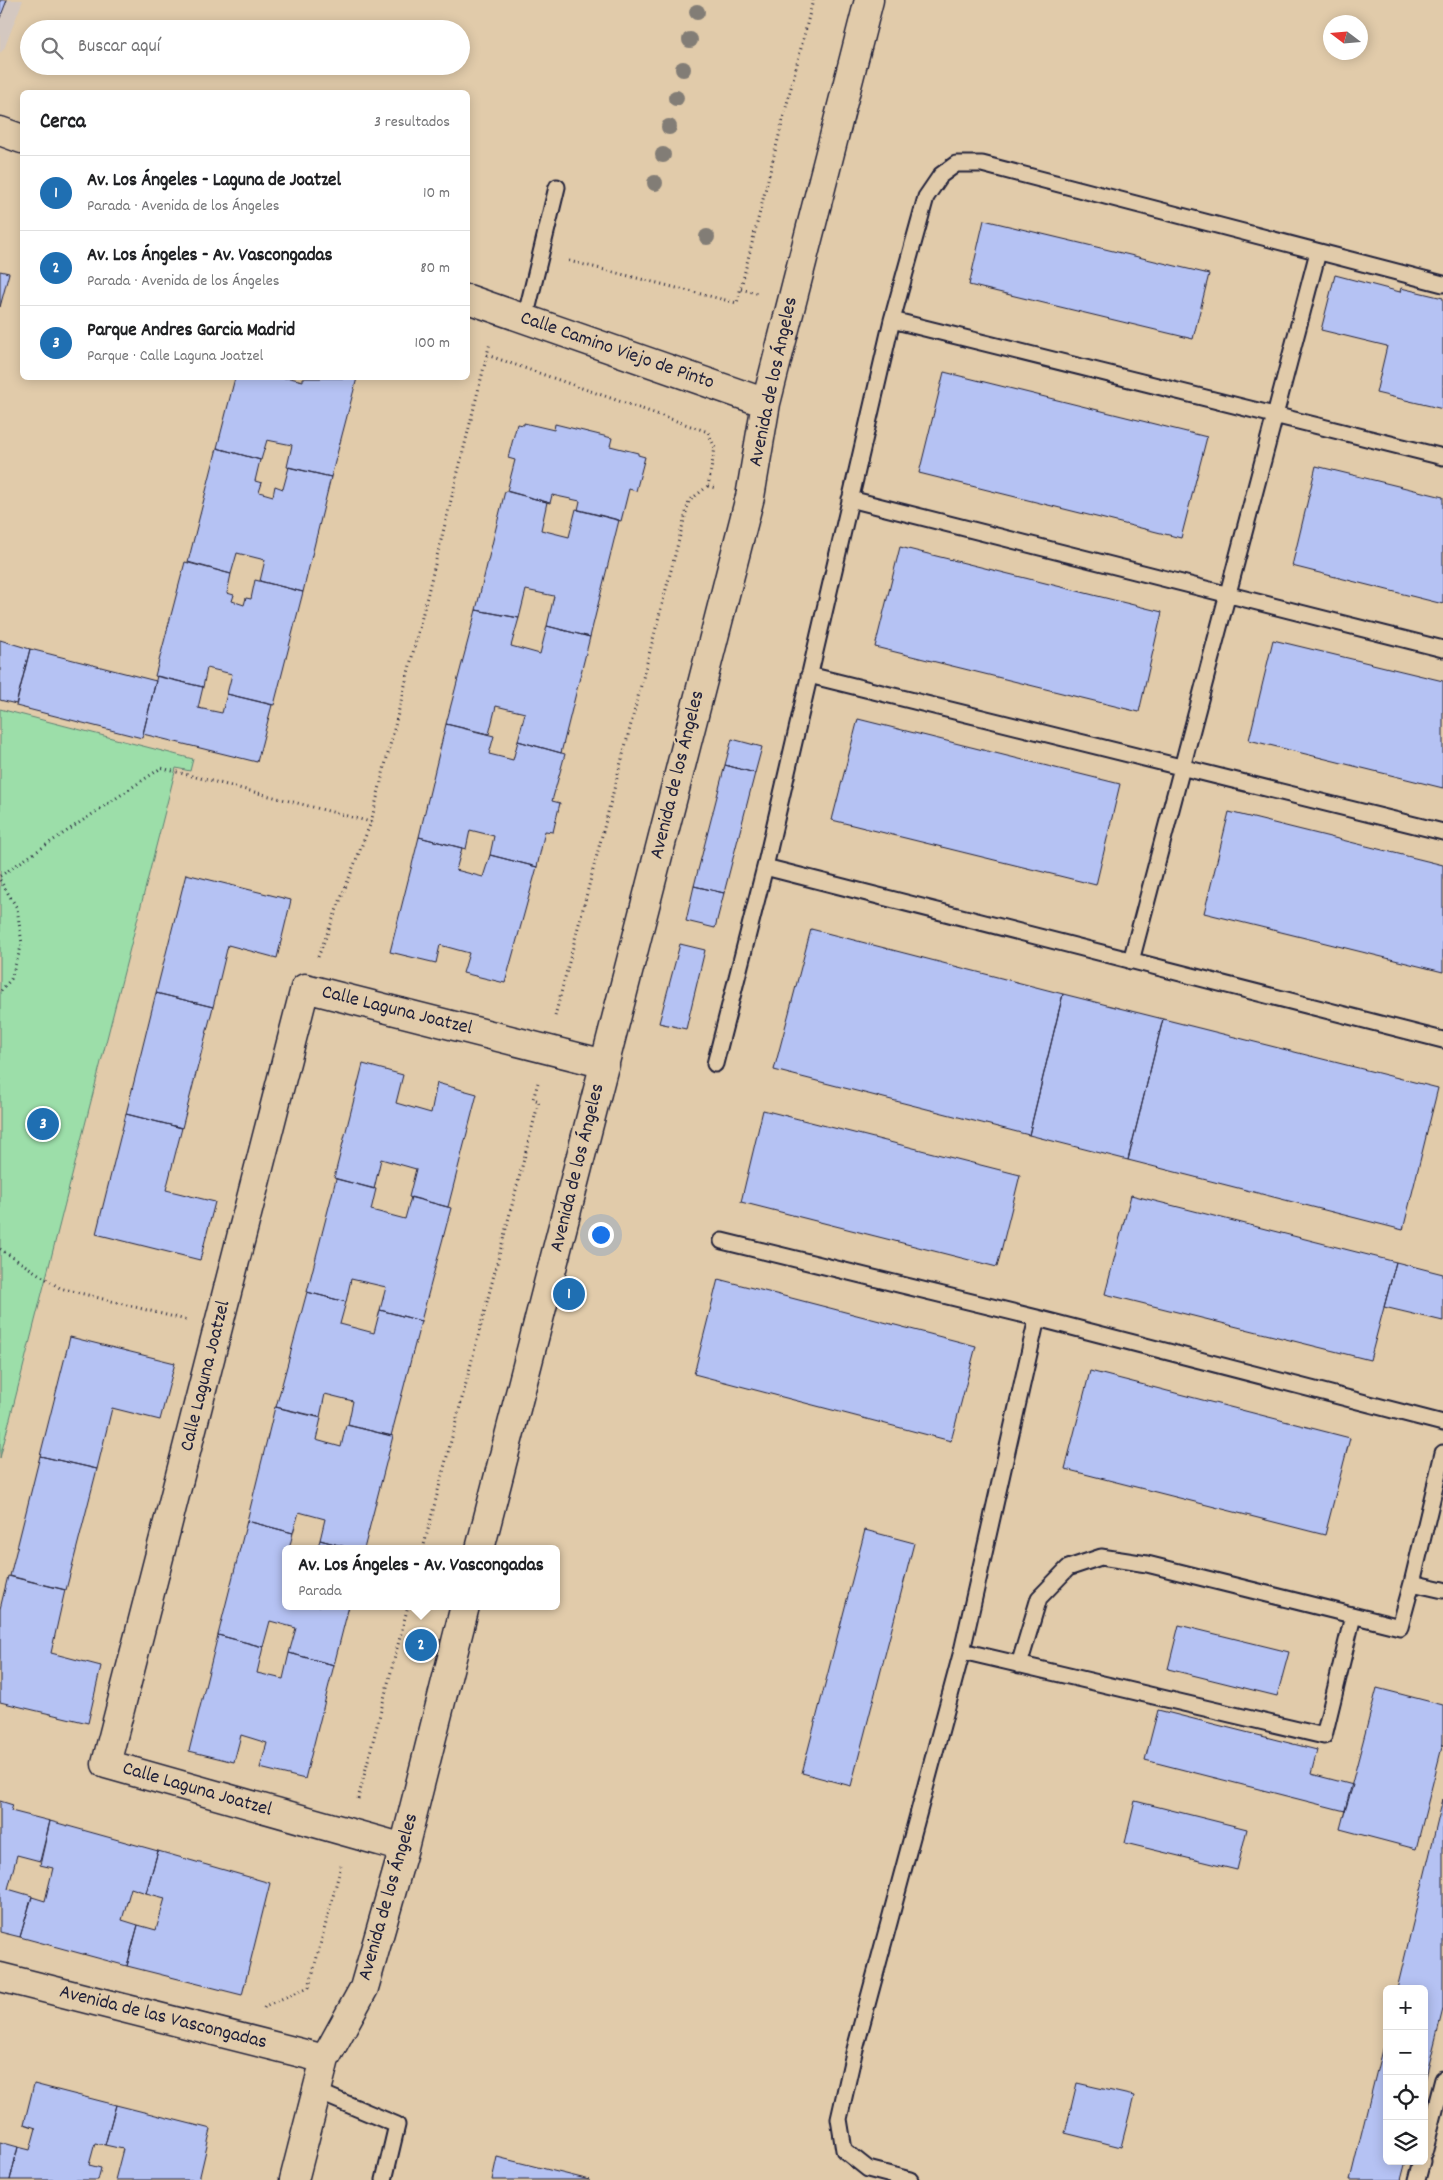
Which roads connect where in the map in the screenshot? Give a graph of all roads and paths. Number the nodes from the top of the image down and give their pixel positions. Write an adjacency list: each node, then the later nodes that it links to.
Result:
1 (813, 0): 7 (path)
2 (868, 0): 14 (street, Avenida de los Ángeles)
3 (0, 131): 4 (street)
4 (20, 138)
5 (557, 187): 7 (lane)
6 (1318, 252): 8 (lane); 12 (lane); 15 (lane)
7 (542, 254): 11 (lane)
8 (1443, 284)
9 (470, 300): 10 (street, Calle Camino Viejo de Pinto)
10 (498, 309): 11 (street, Calle Camino Viejo de Pinto); 13 (path)
11 (525, 318): 14 (street, Calle Camino Viejo de Pinto)
12 (892, 320): 15 (lane); 19 (lane)
13 (487, 355): 17 (path); 24 (path)
14 (766, 403): 18 (street, Avenida de los Ángeles)
15 (1275, 415): 16 (lane); 20 (lane)
16 (1443, 457)
17 (708, 486): 18 (path); 33 (path)
18 (750, 497): 34 (street, Avenida de los Ángeles)
19 (850, 499): 20 (lane); 22 (lane)
20 (1228, 594): 21 (lane); 23 (lane)
21 (1443, 648)
22 (809, 675): 23 (lane); 26 (lane)
23 (1182, 767): 25 (lane); 29 (lane)
24 (371, 822): 27 (path); 30 (path)
25 (1443, 832)
26 (765, 867): 29 (lane); 35 (lane)
27 (0, 876)
28 (0, 880): 31 (path)
29 (1131, 961): 32 (lane)
30 (305, 988): 33 (street, Calle Laguna Joatzel); 39 (street, Calle Laguna Joatzel)
31 (0, 992)
32 (1443, 1040)
33 (546, 1050): 34 (street, Calle Laguna Joatzel); 42 (path)
34 (604, 1064): 43 (street, Avenida de los Ángeles)
35 (716, 1064)
36 (722, 1241): 38 (lane)
37 (0, 1249): 39 (path)
38 (1038, 1318): 40 (lane); 48 (lane)
39 (218, 1328): 50 (street, Calle Laguna Joatzel)
40 (1443, 1423)
41 (1443, 1453): 44 (lane)
42 (424, 1545)
43 (481, 1545)
44 (1412, 1583): 45 (lane); 47 (lane)
45 (1443, 1590)
46 (464, 1610): 50 (street, Avenida de los Ángeles)
47 (1353, 1616): 49 (lane); 49 (lane)
48 (962, 1651): 49 (lane); 59 (lane)
49 (1019, 1665)
50 (404, 1848): 52 (street, Avenida de los Ángeles)
51 (0, 1977): 52 (street, Avenida de las Vascongadas)
52 (326, 2059): 54 (street, Avenida de los Ángeles)
53 (1443, 2079): 55 (lane)
54 (316, 2091): 57 (street, Avenida de los Ángeles); 58 (lane)
55 (1428, 2137)
56 (1421, 2165): 60 (lane)
57 (294, 2180)
58 (384, 2180)
59 (910, 2180)
60 (1417, 2180)

